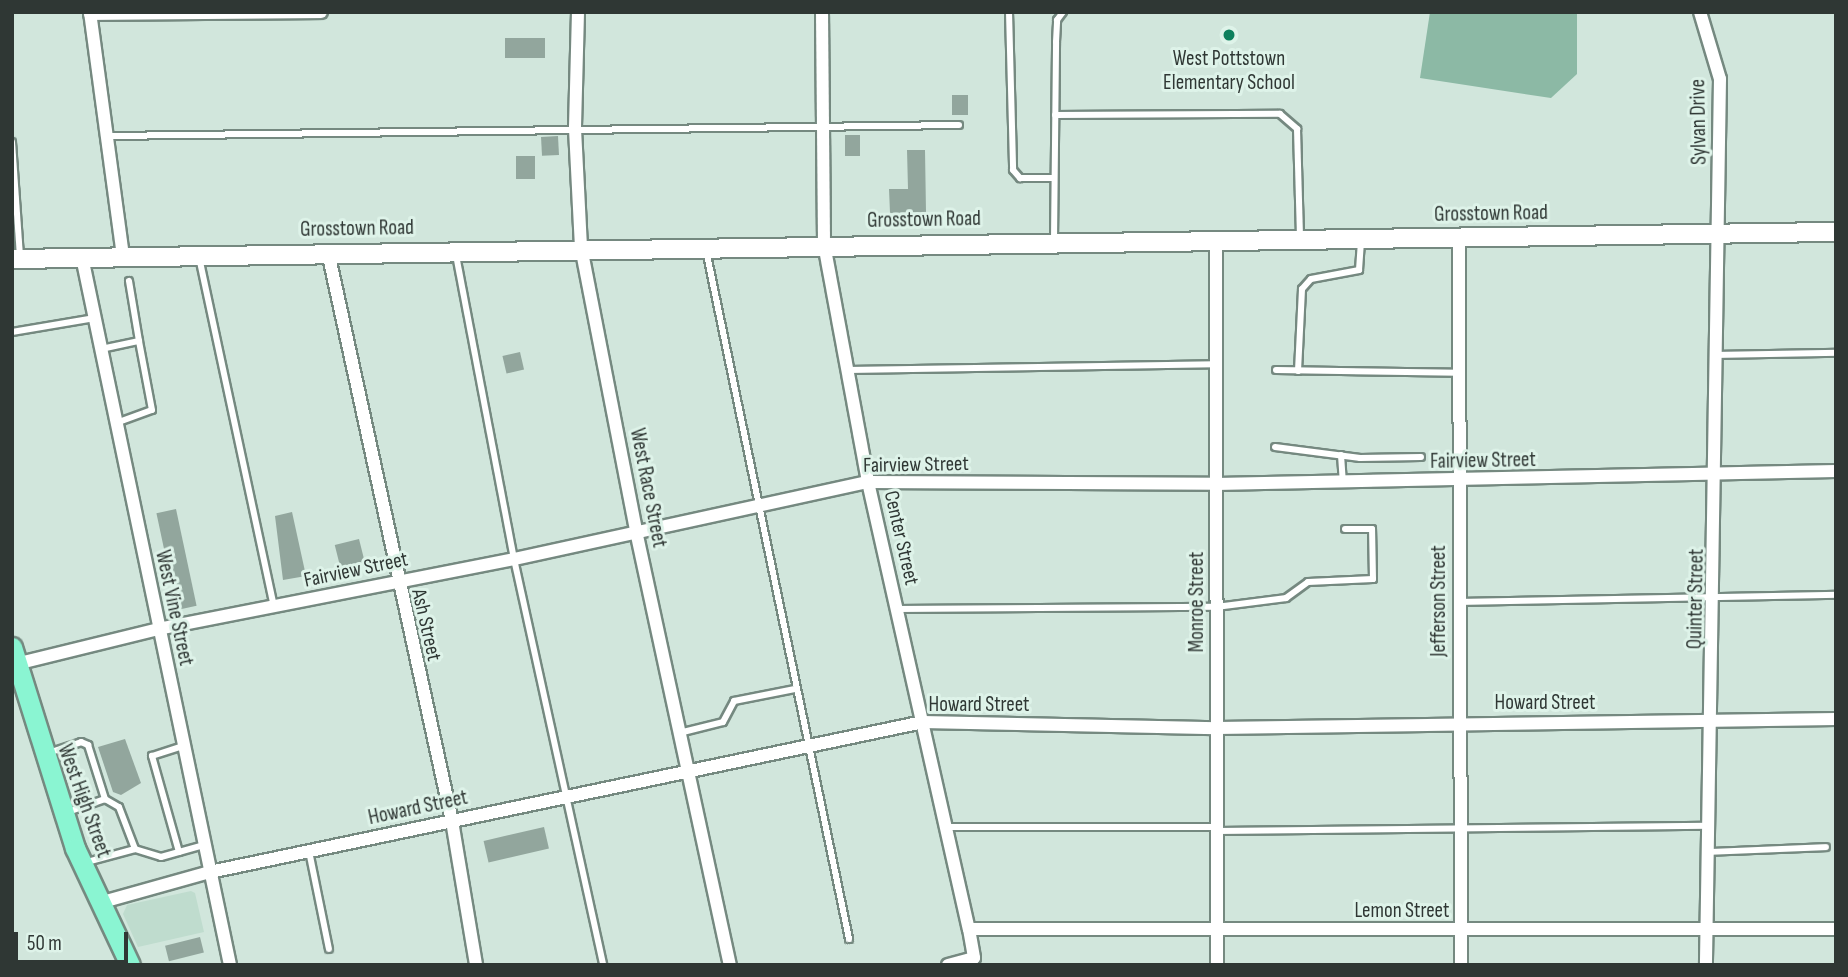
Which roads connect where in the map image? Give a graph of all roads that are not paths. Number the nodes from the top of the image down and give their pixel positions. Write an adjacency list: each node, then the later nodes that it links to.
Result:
1 (321, 12): 8 (street)
2 (578, 12): 12 (street, West Race Street)
3 (822, 12): 11 (street, Center Street)
4 (1009, 12): 15 (lane)
5 (1063, 12): 9 (lane)
6 (1700, 12): 17 (street, Sylvan Drive)
7 (90, 13): 8 (street); 13 (street)
8 (289, 13)
9 (1055, 115): 15 (lane); 18 (lane)
10 (959, 125): 11 (lane)
11 (823, 127): 12 (lane); 23 (street, Center Street)
12 (575, 129): 13 (lane); 25 (street, West Race Street)
13 (109, 136): 29 (street)
14 (12, 142): 31 (lane)
15 (1054, 178): 22 (lane)
16 (1836, 232): 17 (street, Grosstown Road)
17 (1719, 234): 21 (street, Grosstown Road); 38 (street, Quinter Street)
18 (1300, 237): 19 (street, Grosstown Road); 20 (street, Grosstown Road)
19 (1361, 237): 21 (street, Grosstown Road); 42 (lane)
20 (1216, 238): 22 (street, Grosstown Road); 39 (street, Monroe Street)
21 (1459, 238): 43 (street, Jefferson Street)
22 (1054, 240): 23 (street, Grosstown Road)
23 (824, 244): 24 (street, Grosstown Road); 40 (street, Center Street)
24 (705, 245): 25 (street, Grosstown Road); 54 (lane)
25 (581, 247): 26 (street, Grosstown Road); 56 (street, West Race Street)
26 (456, 250): 27 (street, Grosstown Road); 57 (lane)
27 (328, 252): 28 (street, Grosstown Road); 58 (street, Ash Street)
28 (198, 255): 29 (street, Grosstown Road); 63 (lane)
29 (123, 256): 30 (street, Grosstown Road)
30 (82, 257): 31 (street, Grosstown Road); 33 (street, West Vine Street)
31 (16, 259)
32 (129, 281): 35 (lane)
33 (95, 318): 34 (lane); 36 (street, West Vine Street)
34 (12, 332)
35 (139, 341): 36 (lane); 44 (lane)
36 (101, 349): 44 (street, West Vine Street)
37 (1836, 353): 38 (lane)
38 (1716, 355): 49 (street, Quinter Street)
39 (1215, 364): 40 (lane); 53 (street, Monroe Street)
40 (846, 370): 51 (street, Center Street)
41 (1276, 370): 42 (lane)
42 (1298, 371): 43 (lane)
43 (1458, 373): 50 (street, Jefferson Street)
44 (116, 423): 65 (street, West Vine Street)
45 (1275, 447): 46 (lane)
46 (1341, 455): 47 (lane); 52 (lane)
47 (1421, 457)
48 (1836, 471): 49 (street, Fairview Street)
49 (1717, 474): 50 (street, Fairview Street); 60 (street, Quinter Street)
50 (1458, 481): 52 (street, Fairview Street); 61 (street, Jefferson Street)
51 (868, 482): 53 (street, Fairview Street); 54 (street, Fairview Street); 64 (street, Center Street)
52 (1343, 482): 53 (street, Fairview Street)
53 (1216, 484): 62 (street, Monroe Street)
54 (757, 506): 56 (street, Fairview Street); 67 (lane)
55 (1345, 530): 62 (lane)
56 (636, 531): 57 (street, Fairview Street); 73 (street, West Race Street)
57 (514, 559): 58 (street, Fairview Street); 78 (lane)
58 (396, 581): 63 (street, Fairview Street); 81 (street, Ash Street)
59 (1836, 595): 60 (lane)
60 (1715, 598): 61 (lane); 70 (street, Quinter Street)
61 (1458, 602): 71 (street, Jefferson Street)
62 (1216, 607): 64 (lane); 72 (street, Monroe Street)
63 (274, 608): 65 (street, Fairview Street)
64 (897, 609): 69 (street, Center Street)
65 (158, 629): 66 (street, Fairview Street); 74 (street, West Vine Street)
66 (14, 655): 76 (main road, West High Street)
67 (795, 689): 73 (lane); 75 (lane)
68 (1836, 719): 70 (street, Howard Street)
69 (923, 722): 72 (street, Howard Street); 75 (street, Howard Street); 83 (street, Center Street)
70 (1713, 722): 71 (street, Howard Street); 82 (street, Quinter Street)
71 (1458, 723): 72 (street, Howard Street); 85 (street, Jefferson Street)
72 (1217, 728): 84 (street, Monroe Street)
73 (679, 733): 77 (street, West Race Street)
74 (183, 746): 86 (street, West Vine Street); 90 (lane)
75 (807, 747): 77 (street, Howard Street); 100 (lane)
76 (43, 754): 79 (lane); 80 (main road, West High Street)
77 (687, 769): 78 (street, Howard Street); 106 (street, West Race Street)
78 (570, 798): 81 (street, Howard Street); 105 (lane)
79 (105, 799): 80 (lane); 88 (lane)
80 (64, 814): 92 (main road, West High Street)
81 (452, 821): 89 (street, Howard Street); 104 (street, Ash Street)
82 (1709, 826): 85 (lane); 91 (street, Quinter Street)
83 (946, 827): 84 (lane); 95 (street, Center Street)
84 (1217, 829): 85 (lane); 97 (street, Monroe Street)
85 (1459, 829): 98 (street, Jefferson Street)
86 (204, 845): 90 (lane); 93 (street, West Vine Street)
87 (1826, 848): 91 (lane)
88 (135, 849): 90 (lane); 92 (lane)
89 (309, 851): 93 (street, Howard Street); 101 (lane)
90 (179, 852)
91 (1708, 852): 99 (street, Quinter Street)
92 (82, 863): 94 (main road, West High Street)
93 (209, 873): 94 (street, Howard Street); 103 (street, West Vine Street)
94 (99, 903): 102 (main road, West High Street)
95 (969, 929): 97 (street, Lemon Street); 107 (street, Center Street)
96 (1836, 929): 99 (street, Lemon Street)
97 (1217, 930): 98 (street, Lemon Street); 108 (street, Monroe Street)
98 (1460, 930): 99 (street, Lemon Street); 109 (street, Jefferson Street)
99 (1706, 930): 110 (street, Quinter Street)
100 (849, 939)
101 (329, 949)
102 (130, 965)
103 (230, 965)
104 (476, 965)
105 (603, 965)
106 (730, 965)
107 (948, 965)
108 (1217, 965)
109 (1461, 965)
110 (1706, 965)

